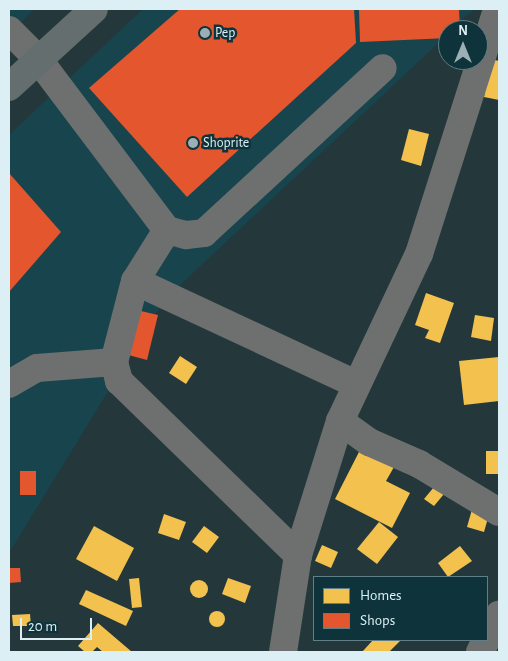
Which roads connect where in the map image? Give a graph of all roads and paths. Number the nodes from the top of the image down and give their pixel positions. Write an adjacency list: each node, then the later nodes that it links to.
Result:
1 (94, 9): 4 (highway)
2 (497, 9): 11 (street)
3 (9, 30): 4 (street)
4 (38, 59): 6 (highway); 7 (street)
5 (383, 68): 7 (street)
6 (9, 87)
7 (167, 230): 8 (street)
8 (135, 281): 9 (street); 11 (street)
9 (114, 362): 10 (street); 14 (street)
10 (9, 384)
11 (356, 384): 12 (street)
12 (340, 421): 13 (street); 14 (street)
13 (499, 512)
14 (298, 555): 17 (street)
15 (499, 615): 16 (street)
16 (488, 636)
17 (283, 652)

